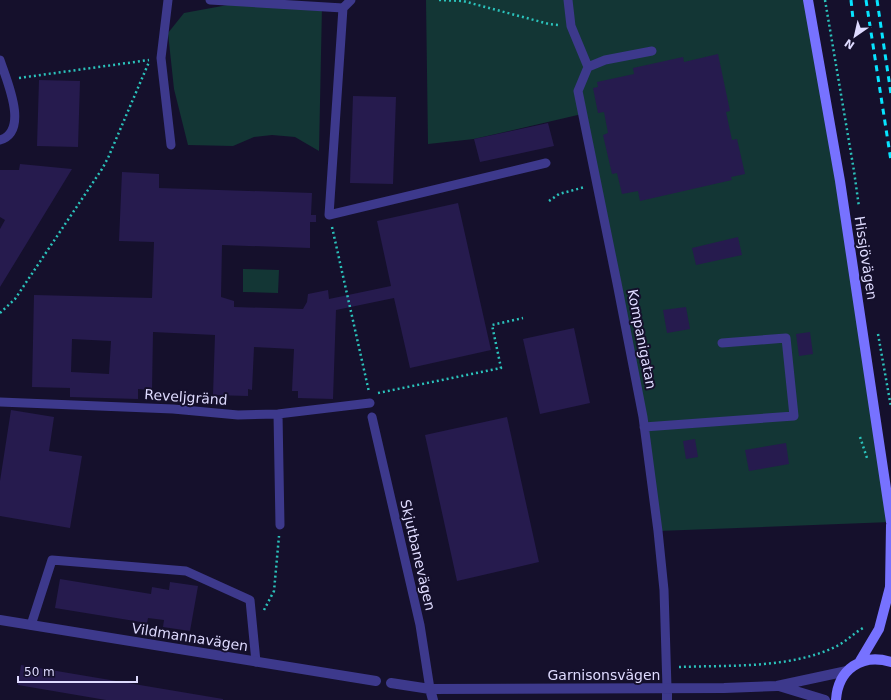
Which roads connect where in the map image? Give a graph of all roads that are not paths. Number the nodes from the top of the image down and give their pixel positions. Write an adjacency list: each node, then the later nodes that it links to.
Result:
1 (168, 0): 12 (lane)
2 (210, 0): 3 (lane)
3 (225, 0): 7 (lane)
4 (351, 0): 7 (lane)
5 (568, 0): 10 (lane)
6 (808, 0): 20 (main road, Hissjövägen)
7 (343, 8): 13 (lane)
8 (652, 51): 10 (lane)
9 (0, 60): 11 (lane)
10 (588, 67): 19 (lane, Kompanigatan)
11 (0, 140)
12 (171, 145)
13 (546, 164)
14 (722, 343): 19 (lane)
15 (370, 399): 17 (lane, Reveljgränd)
16 (0, 402): 17 (lane, Reveljgränd)
17 (278, 414): 21 (lane)
18 (372, 417): 32 (lane, Skjutbanevägen)
19 (644, 427): 31 (lane, Kompanigatan)
20 (891, 523): 24 (main road, Hissjövägen)
21 (280, 525)
22 (0, 620): 23 (street, Vildmannavägen)
23 (32, 625): 25 (street, Vildmannavägen); 25 (lane)
24 (860, 661): 26 (main road); 27 (main road)
25 (256, 662): 28 (street, Vildmannavägen)
26 (891, 662)
27 (847, 671): 30 (street, Garnisonsvägen); 36 (main road)
28 (376, 681)
29 (391, 683): 32 (street)
30 (777, 686): 31 (street, Garnisonsvägen); 35 (street, Garnisonsvägen)
31 (667, 688): 32 (street, Garnisonsvägen); 34 (street)
32 (430, 689): 33 (street, Skjutbanevägen)
33 (433, 700)
34 (667, 700)
35 (825, 700)
36 (836, 700)

